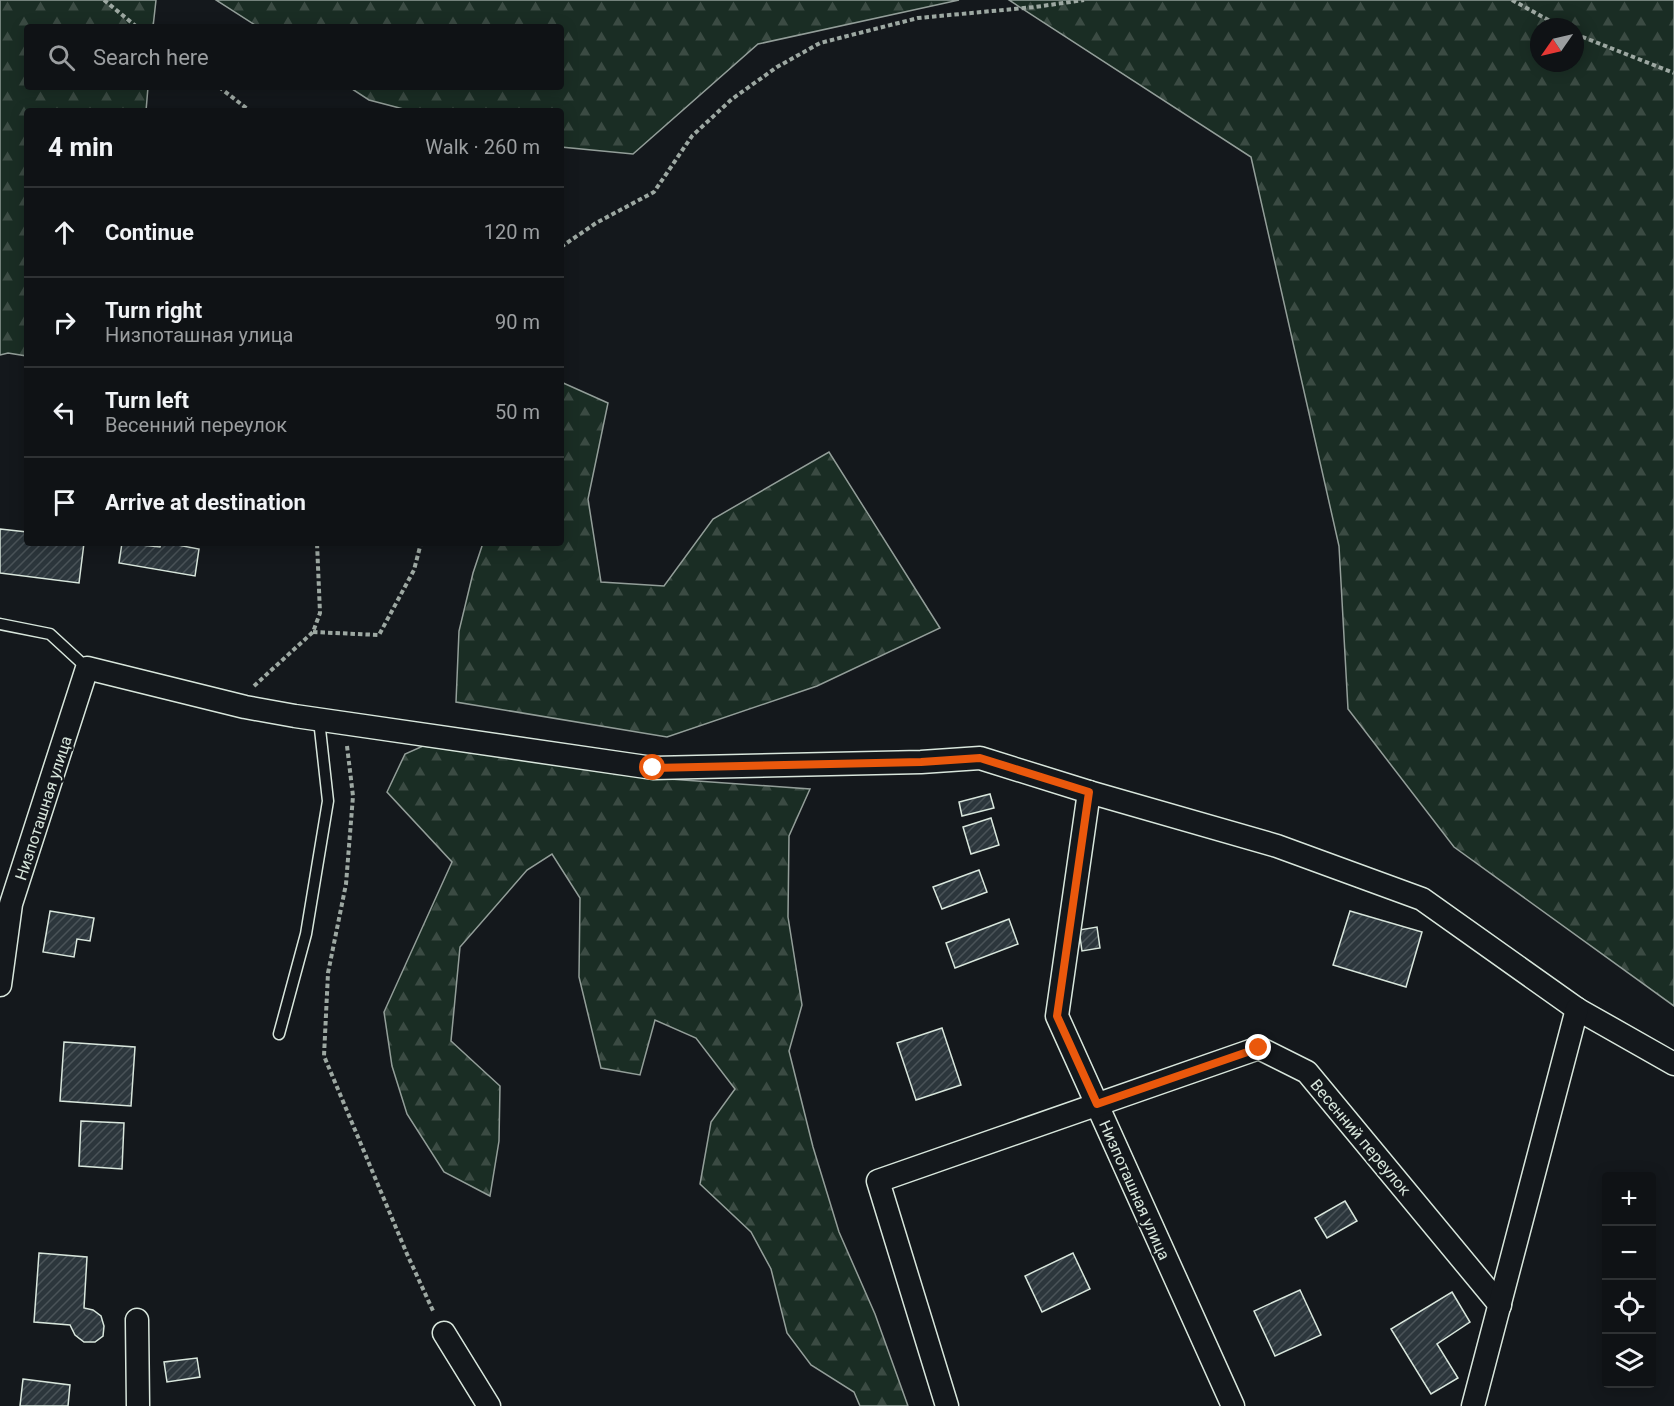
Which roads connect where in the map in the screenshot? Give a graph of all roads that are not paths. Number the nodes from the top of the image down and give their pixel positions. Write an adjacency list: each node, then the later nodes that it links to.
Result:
1 (0, 624): 2 (lane)
2 (87, 668): 3 (street); 5 (street, Низпоташная улица)
3 (319, 720): 4 (street); 7 (lane)
4 (1089, 792): 6 (street); 9 (street, Низпоташная улица)
5 (0, 985)
6 (1577, 1008): 8 (street); 10 (street)
7 (279, 1034)
8 (1674, 1064)
9 (1097, 1104): 10 (street, Весенний переулок); 15 (street, Весенний переулок); 16 (street, Низпоташная улица)
10 (1500, 1305): 17 (street)
11 (137, 1320): 13 (street)
12 (444, 1333): 14 (street)
13 (138, 1406)
14 (489, 1406)
15 (947, 1406)
16 (1233, 1406)
17 (1473, 1406)

